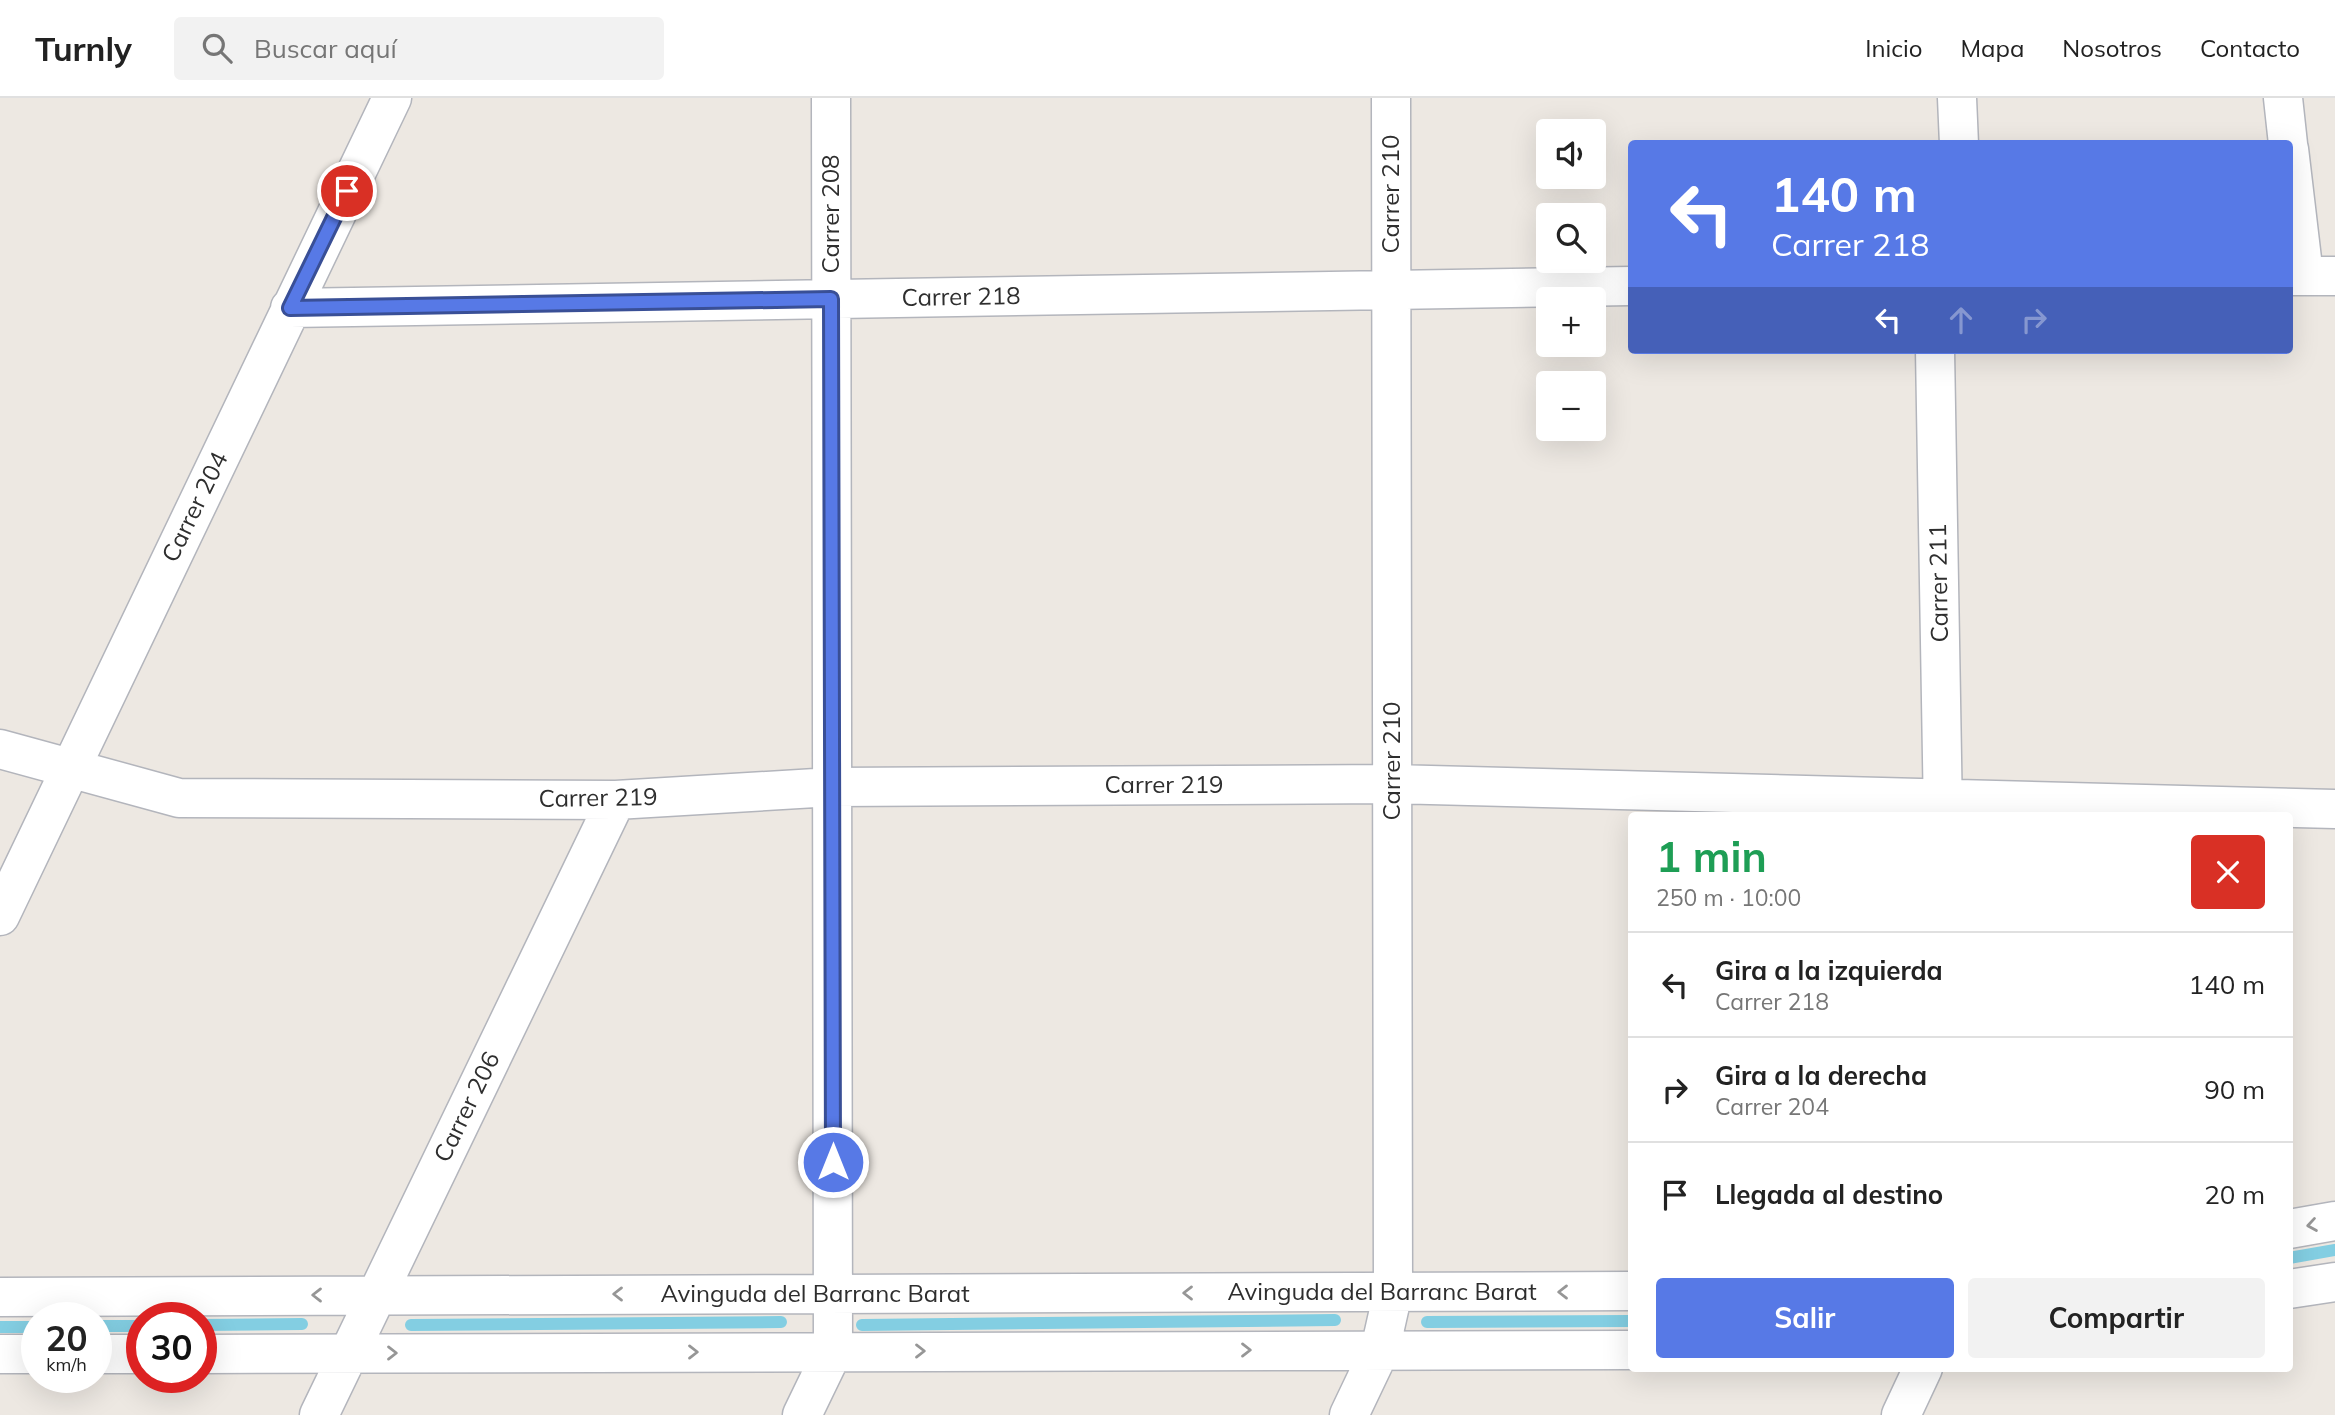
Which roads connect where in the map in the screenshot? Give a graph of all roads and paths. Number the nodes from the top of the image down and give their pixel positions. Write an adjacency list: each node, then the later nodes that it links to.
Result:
1 (392, 98): 13 (street, Carrer 204)
2 (831, 98): 12 (street, Carrer 208)
3 (1391, 98): 11 (street, Carrer 210)
4 (1957, 98): 6 (street)
5 (2283, 98): 7 (street)
6 (1959, 140)
7 (2288, 140)
8 (2293, 174): 9 (street)
9 (2309, 276)
10 (1628, 286): 11 (street, Carrer 218)
11 (1392, 289): 12 (street, Carrer 218); 17 (street, Carrer 210)
12 (831, 299): 13 (street, Carrer 218); 18 (street, Carrer 208)
13 (290, 308): 16 (street, Carrer 204)
14 (1935, 354): 20 (street, Carrer 211)
15 (0, 749): 16 (street, Carrer 219)
16 (70, 768): 19 (street, Carrer 219); 22 (street, Carrer 204)
17 (1392, 784): 18 (street, Carrer 219); 20 (street, Carrer 219); 27 (street, Carrer 210)
18 (832, 787): 19 (street, Carrer 219); 30 (street, Carrer 208)
19 (616, 800): 29 (street, Carrer 206)
20 (1943, 807): 21 (street, Carrer 219)
21 (2335, 809)
22 (0, 916)
23 (2335, 1221): 24 (street, one-way to 24)
24 (2293, 1228)
25 (2335, 1282): 26 (street)
26 (2293, 1288)
27 (1393, 1292): 28 (street, Avinguda del Barranc Barat, one-way to 27); 30 (street, Avinguda del Barranc Barat, one-way to 30); 32 (street, Carrer 210)
28 (1628, 1292)
29 (377, 1294): 30 (street, Avinguda del Barranc Barat, one-way to 29); 31 (street, Avinguda del Barranc Barat, one-way to 31); 36 (street, Carrer 206)
30 (833, 1294): 34 (street, Carrer 208)
31 (0, 1297)
32 (1380, 1350): 33 (street); 34 (street, one-way to 32); 42 (street, Carrer 210)
33 (1628, 1350)
34 (833, 1351): 36 (street, one-way to 34); 41 (street, Carrer 208)
35 (217, 1353): 36 (street)
36 (349, 1353): 40 (street, Carrer 206)
37 (0, 1354): 38 (street)
38 (21, 1354)
39 (1921, 1372): 43 (street)
40 (319, 1415)
41 (802, 1415)
42 (1349, 1415)
43 (1901, 1415)

